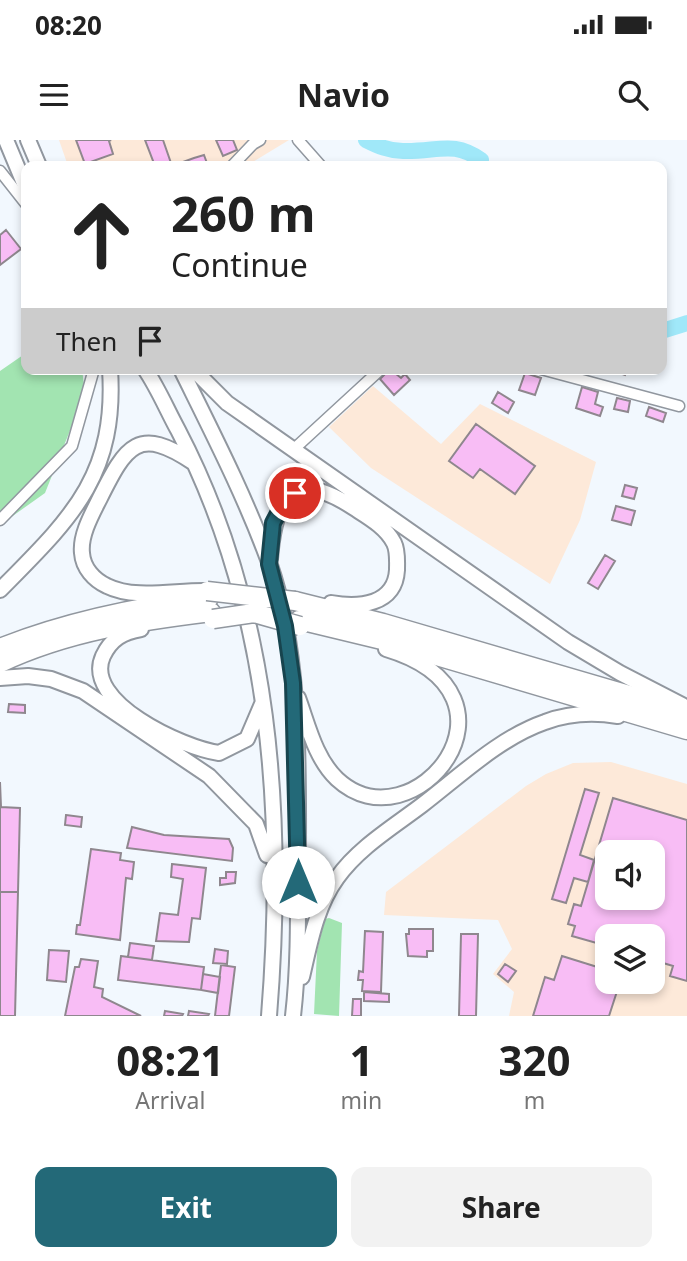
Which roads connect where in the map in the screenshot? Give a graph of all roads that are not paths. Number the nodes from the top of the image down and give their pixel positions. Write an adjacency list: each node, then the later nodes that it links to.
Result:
1 (6, 140): 9 (main road)
2 (28, 140): 5 (main road)
3 (261, 140): 6 (street)
4 (298, 140): 7 (street)
5 (37, 161)
6 (237, 161)
7 (317, 161)
8 (0, 171): 9 (street)
9 (20, 189): 10 (street)
10 (0, 190)
11 (92, 375): 21 (street)
12 (110, 375): 23 (main road)
13 (148, 375): 20 (main road)
14 (184, 375): 22 (main road)
15 (199, 375): 19 (main road)
16 (374, 375): 19 (street)
17 (563, 375): 18 (street)
18 (679, 406)
19 (294, 449): 33 (main road)
20 (196, 465): 25 (main road); 32 (main road)
21 (0, 520)
22 (269, 564): 24 (main road); 31 (main road)
23 (0, 590)
24 (294, 598): 26 (highway, bridge); 33 (highway)
25 (210, 605): 26 (highway, bridge); 28 (highway); 29 (highway); 32 (main road)
26 (253, 605): 27 (highway, bridge)
27 (300, 623): 31 (main road); 34 (highway)
28 (0, 648)
29 (0, 663)
30 (0, 678): 35 (main road)
31 (293, 683): 36 (main road)
32 (264, 700): 35 (main road)
33 (687, 709)
34 (687, 730): 36 (main road)
35 (274, 880): 37 (main road)
36 (293, 1013)
37 (269, 1016)

